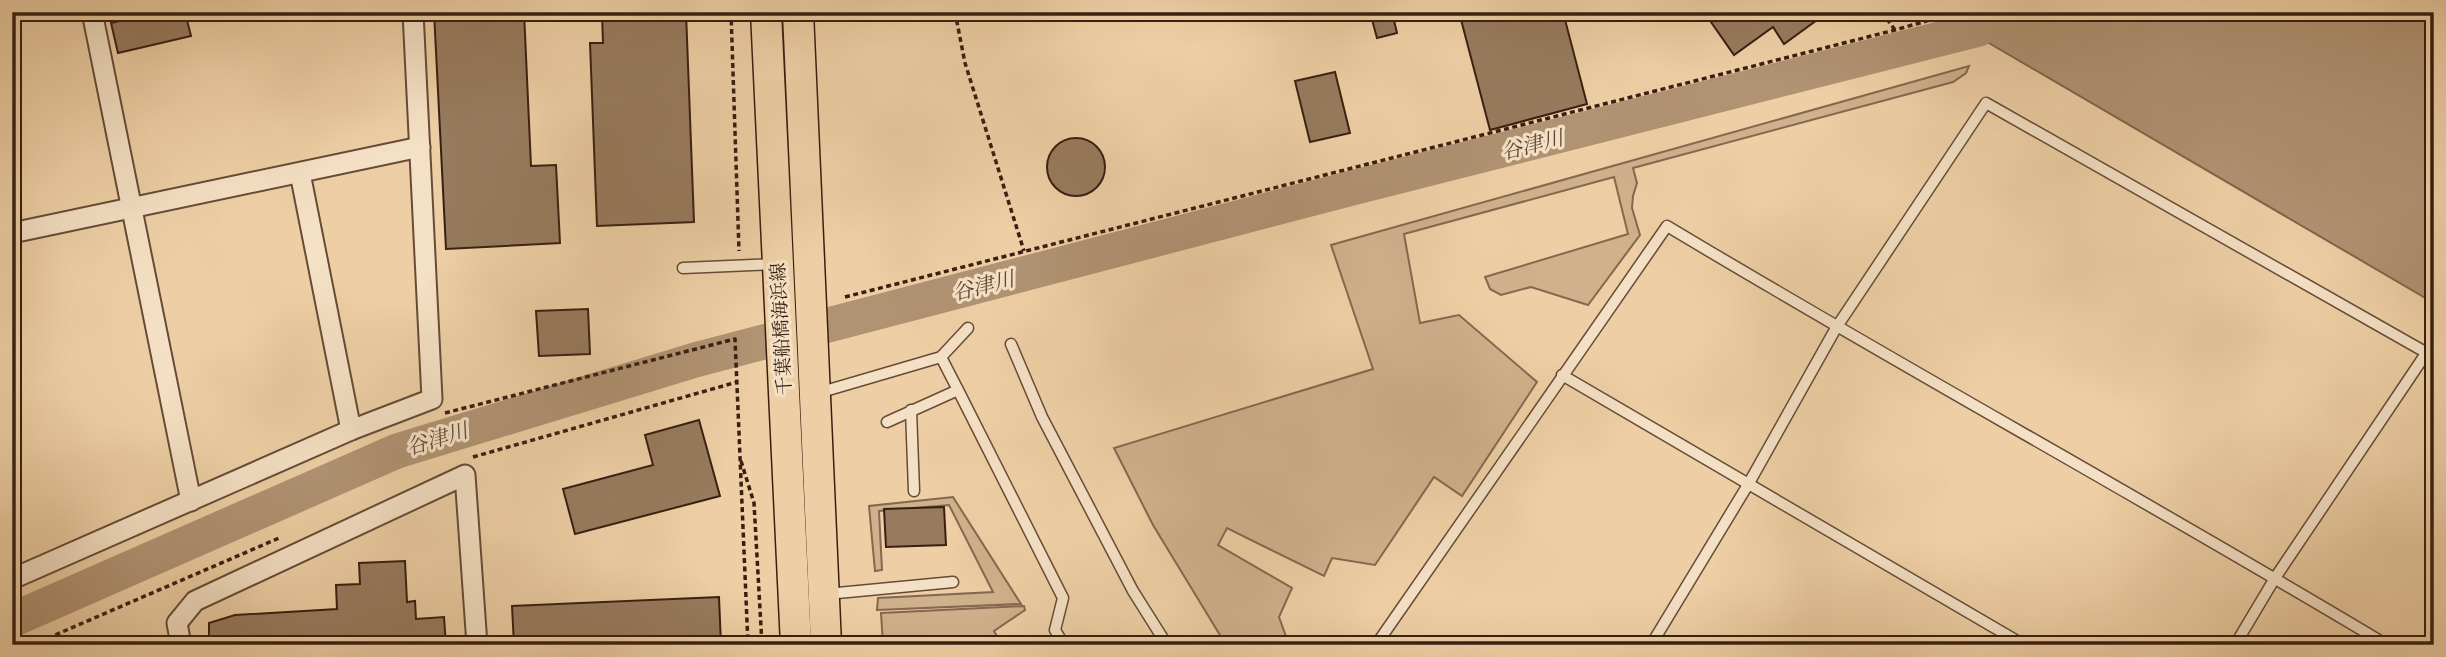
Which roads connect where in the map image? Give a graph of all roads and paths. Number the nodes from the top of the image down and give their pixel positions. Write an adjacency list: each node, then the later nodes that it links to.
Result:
1 (92, 12): 12 (street)
2 (413, 12): 10 (street)
3 (731, 12): 14 (path)
4 (766, 12): 16 (main road, 千葉船橋海浜線)
5 (798, 12): 26 (main road, 千葉船橋海浜線)
6 (955, 12): 15 (path)
7 (1882, 12): 9 (path)
8 (1958, 12): 9 (path)
9 (1895, 30): 15 (path)
10 (420, 147): 11 (street); 30 (street)
11 (300, 173): 12 (street); 30 (street)
12 (132, 208): 13 (street); 34 (street)
13 (12, 233)
14 (740, 247)
15 (1024, 251): 18 (path)
16 (778, 264): 17 (lane); 43 (main road, 千葉船橋海浜線)
17 (684, 268)
18 (845, 297)
19 (968, 328): 23 (lane)
20 (1836, 328): 22 (lane); 24 (lane); 32 (lane); 35 (lane)
21 (1011, 344): 46 (lane)
22 (2430, 354): 35 (lane)
23 (941, 357): 25 (lane); 26 (lane)
24 (1562, 375): 32 (lane); 47 (lane)
25 (958, 390): 27 (lane); 45 (lane)
26 (814, 394): 38 (main road, 千葉船橋海浜線)
27 (911, 410): 29 (lane); 33 (lane)
28 (442, 414): 31 (path)
29 (887, 422)
30 (351, 430): 34 (street)
31 (739, 455): 41 (path); 42 (path)
32 (1749, 483): 48 (lane); 49 (lane)
33 (914, 491)
34 (191, 501): 36 (street)
35 (2275, 578): 50 (lane); 51 (lane)
36 (12, 579)
37 (953, 582): 38 (lane)
38 (823, 594): 44 (main road, 千葉船橋海浜線)
39 (181, 645): 40 (street)
40 (477, 645)
41 (748, 645)
42 (762, 645)
43 (796, 645)
44 (826, 645)
45 (1064, 645)
46 (1167, 645)
47 (1376, 645)
48 (1651, 645)
49 (2024, 645)
50 (2235, 645)
51 (2387, 645)

